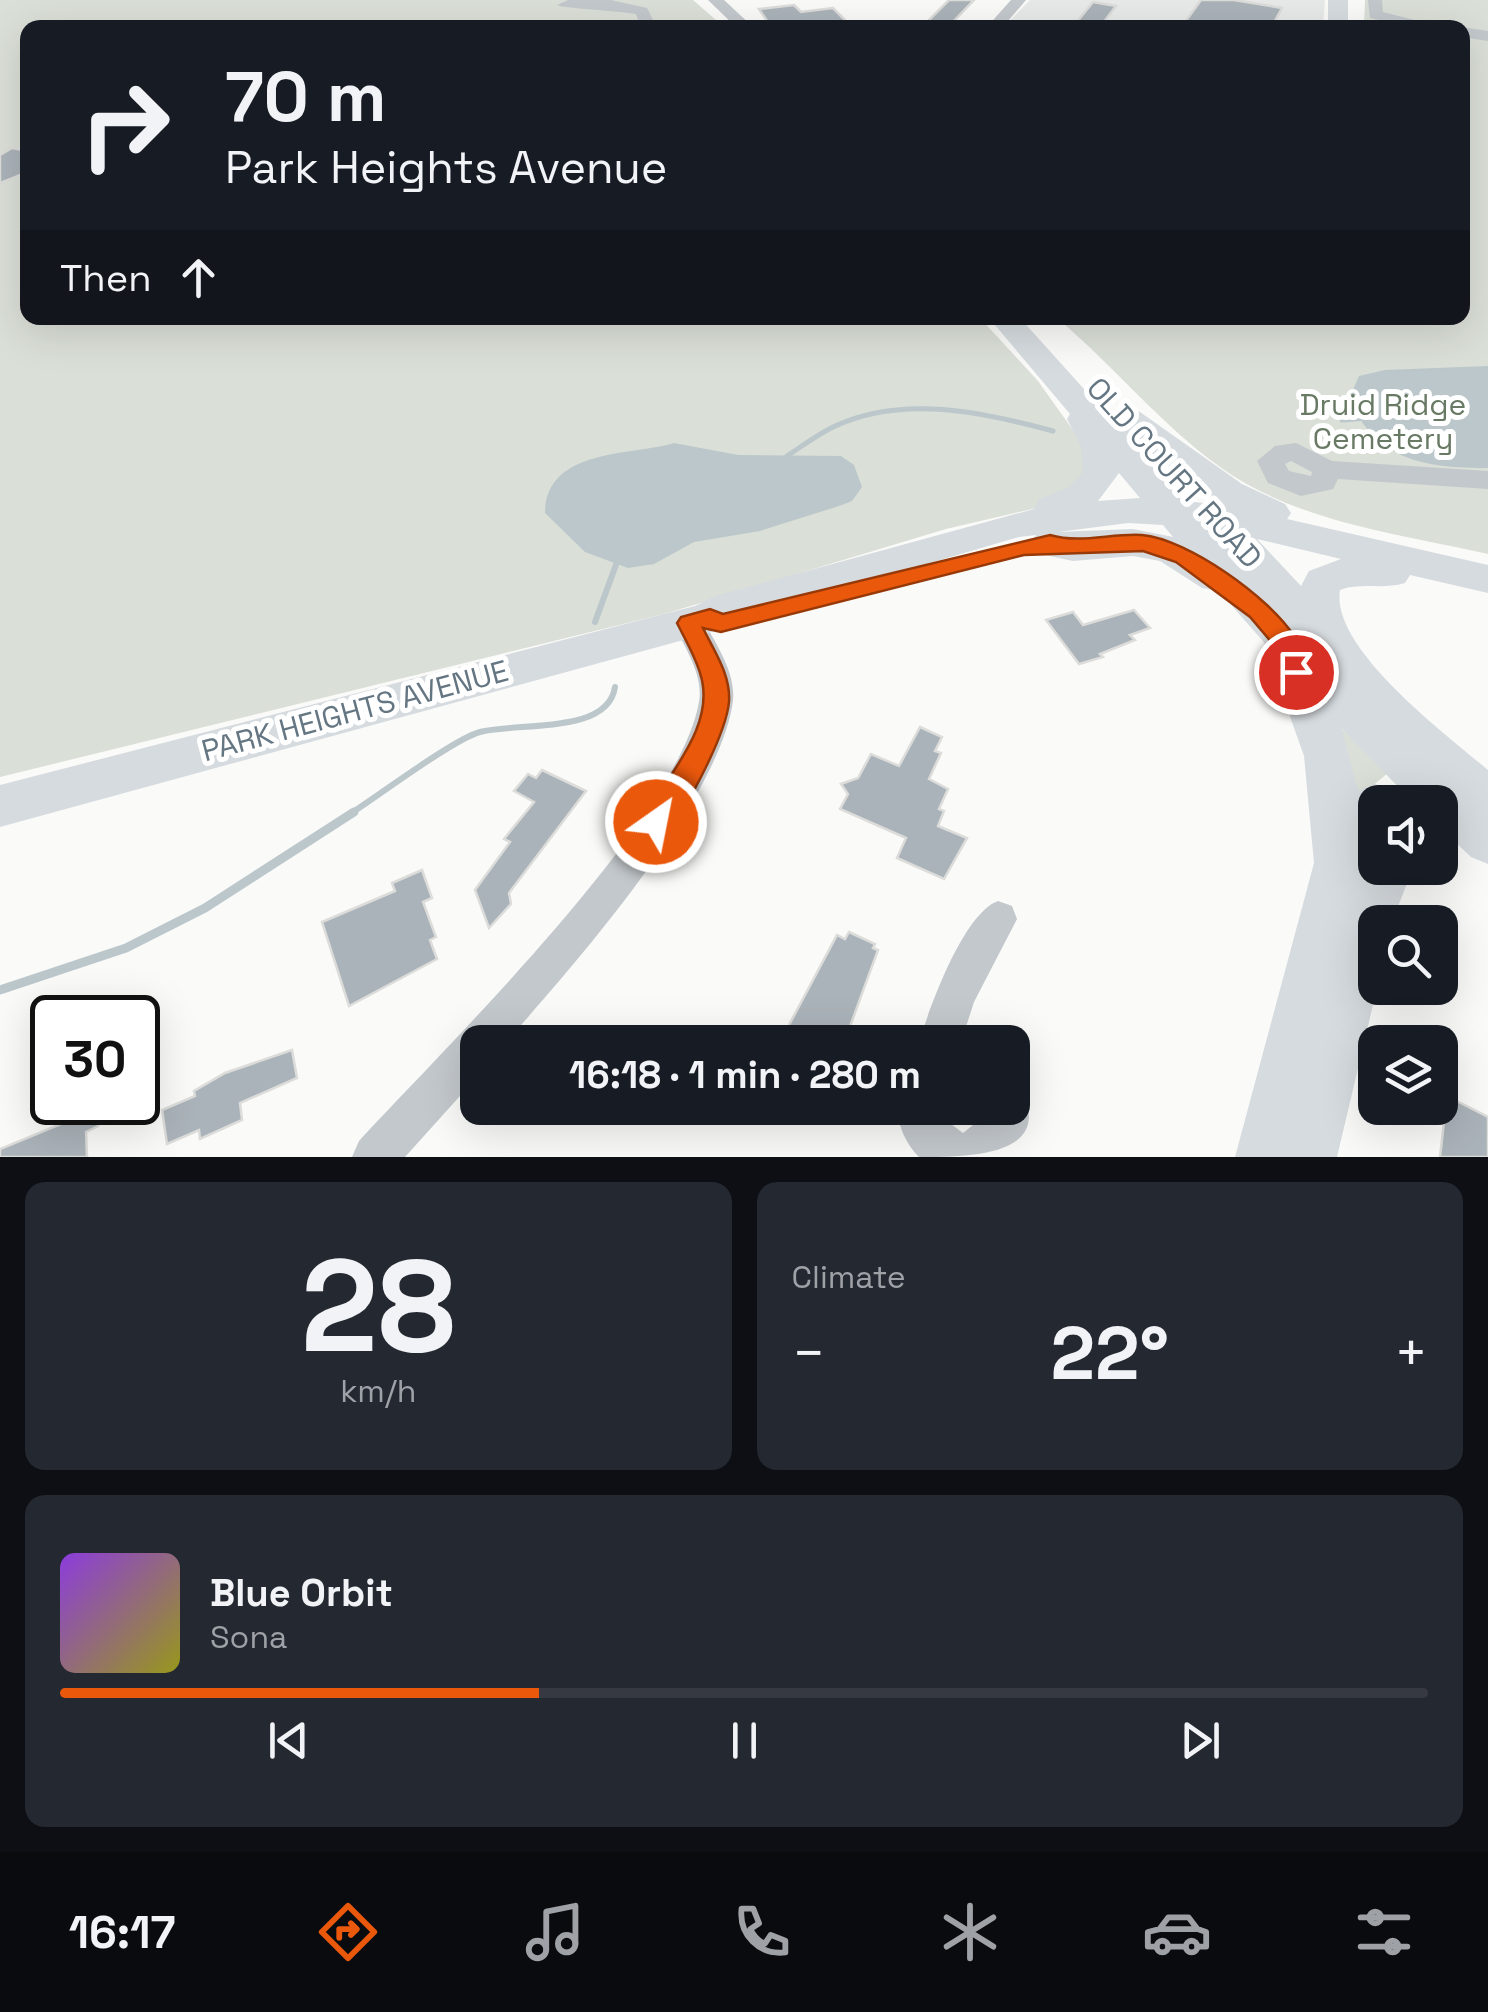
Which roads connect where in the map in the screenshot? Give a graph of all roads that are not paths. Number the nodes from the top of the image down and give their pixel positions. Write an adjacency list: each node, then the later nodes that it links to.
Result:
1 (715, 0): 9 (street)
2 (1019, 0): 6 (street)
3 (1375, 0): 11 (street)
4 (607, 1): 5 (street); 8 (street)
5 (564, 5)
6 (999, 14)
7 (764, 15): 10 (street)
8 (649, 20)
9 (738, 20)
10 (750, 20)
11 (1399, 20)
12 (1010, 325): 14 (main road, OLD COURT ROAD)
13 (1037, 325): 15 (main road, OLD COURT ROAD)
14 (1072, 394): 18 (main road, OLD COURT ROAD); 19 (main road)
15 (1128, 420): 18 (main road, OLD COURT ROAD); 20 (main road)
16 (1326, 469): 17 (street)
17 (1488, 480)
18 (1203, 524): 19 (main road, PARK HEIGHTS AVENUE); 20 (main road, PARK HEIGHTS AVENUE); 24 (main road, OLD COURT ROAD); 25 (main road, OLD COURT ROAD)
19 (1034, 533): 23 (main road, PARK HEIGHTS AVENUE); 24 (main road)
20 (1392, 564): 21 (main road, PARK HEIGHTS AVENUE); 22 (main road, PARK HEIGHTS AVENUE); 25 (main road)
21 (1488, 579)
22 (1488, 589)
23 (699, 620): 28 (main road, PARK HEIGHTS AVENUE); 39 (street)
24 (1271, 626): 26 (main road, OLD COURT ROAD); 31 (main road)
25 (1338, 655): 26 (main road, OLD COURT ROAD)
26 (1447, 785)
27 (1458, 800): 30 (main road)
28 (0, 806)
29 (1358, 828): 32 (main road)
30 (1488, 842)
31 (1358, 868)
32 (1358, 870)
33 (1358, 880): 41 (main road)
34 (1364, 885): 42 (main road)
35 (998, 920): 36 (street)
36 (946, 1025)
37 (924, 1125): 40 (street)
38 (1005, 1125): 40 (street)
39 (375, 1157)
40 (968, 1157)
41 (1265, 1157)
42 (1308, 1157)

